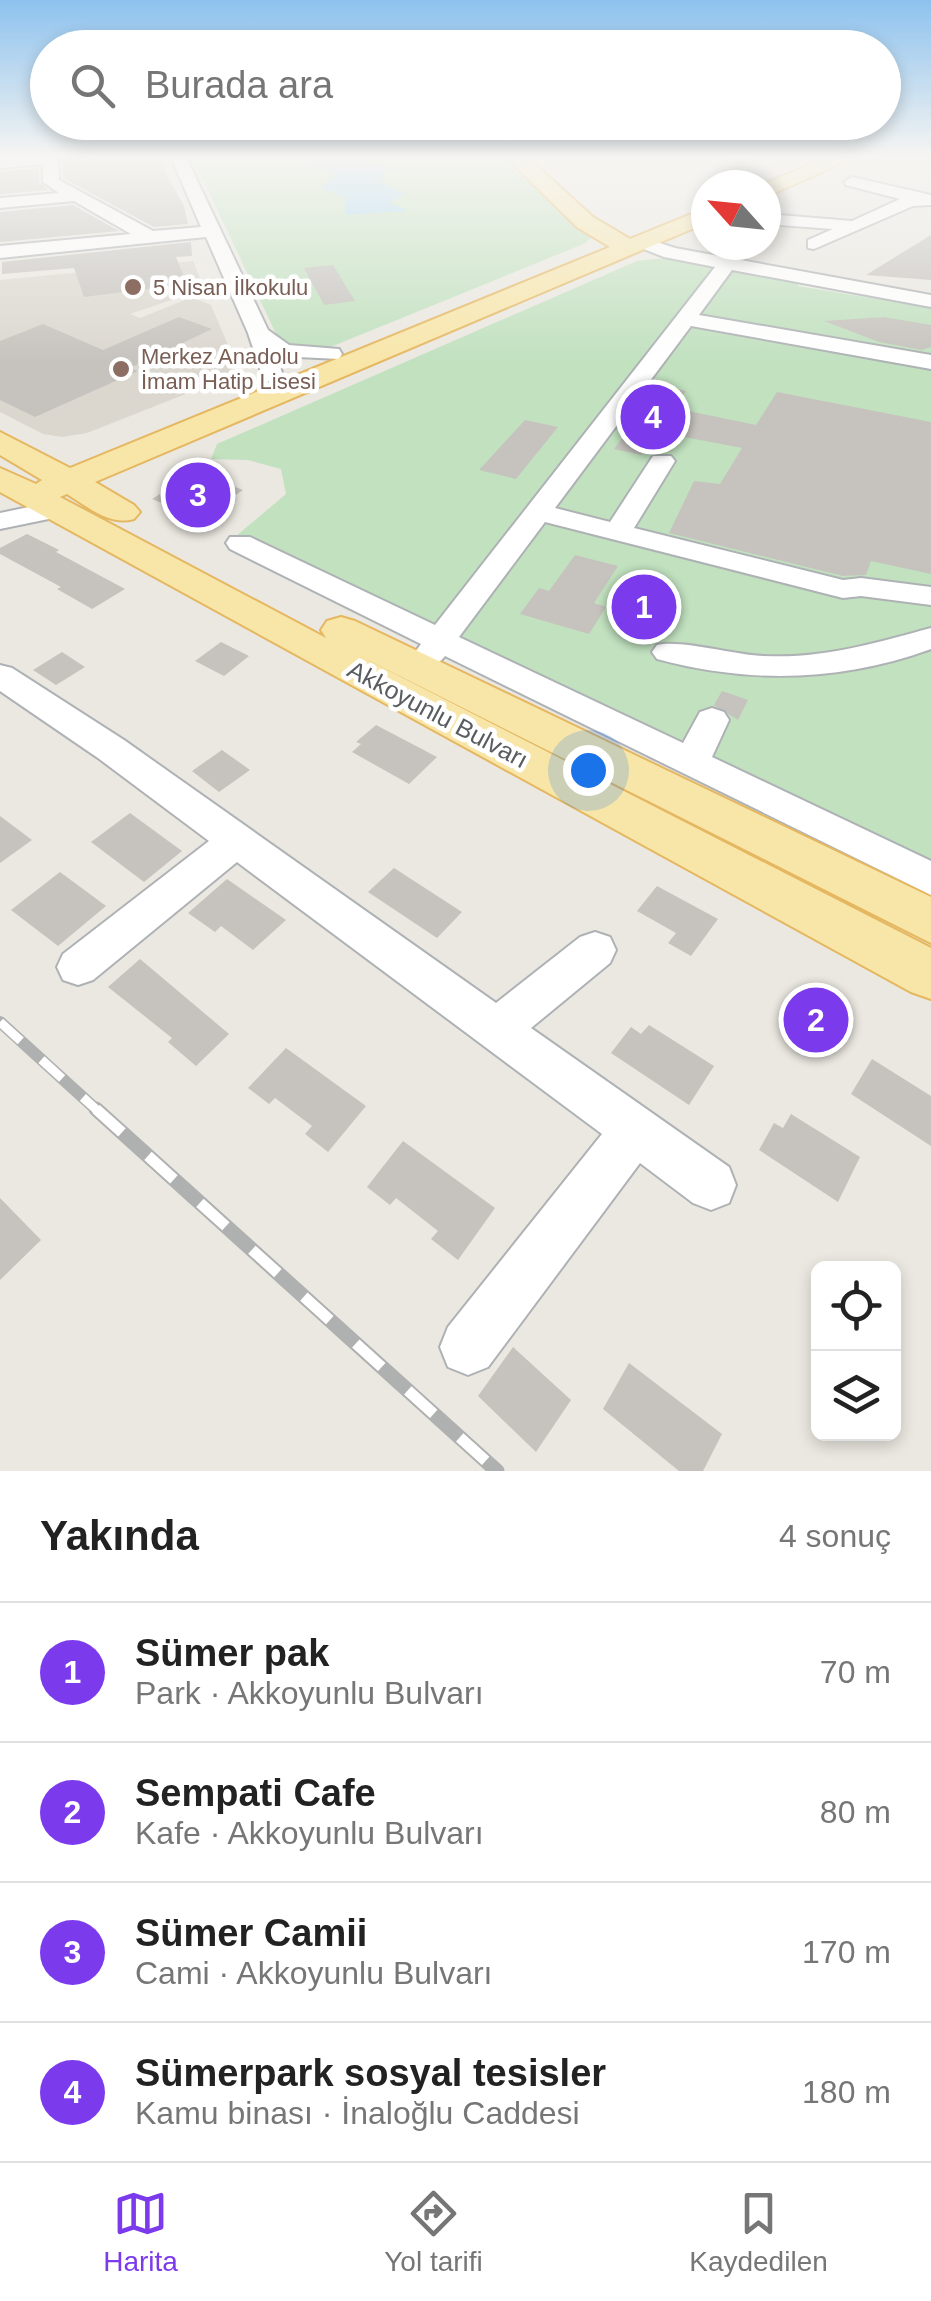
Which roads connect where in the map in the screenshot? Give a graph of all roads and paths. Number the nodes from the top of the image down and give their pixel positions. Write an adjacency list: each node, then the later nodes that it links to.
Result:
1 (131, 226): 9 (street)
2 (210, 226): 8 (street)
3 (605, 226): 10 (main road)
4 (607, 226): 10 (main road)
5 (655, 226): 10 (main road)
6 (675, 226): 10 (main road)
7 (854, 226): 11 (street)
8 (212, 230): 9 (street); 17 (street)
9 (150, 237): 12 (street)
10 (625, 241): 13 (street); 18 (main road); 23 (main road)
11 (814, 244)
12 (0, 252)
13 (721, 272): 14 (street); 15 (street); 16 (street)
14 (746, 286)
15 (931, 301)
16 (687, 319): 19 (street); 24 (street)
17 (259, 333): 18 (street); 20 (street)
18 (331, 354): 20 (main road)
19 (931, 362)
20 (272, 376): 23 (main road)
21 (0, 442): 23 (main road, Akkoyunlu Bulvarı)
22 (662, 461): 25 (street)
23 (23, 490): 30 (main road, Akkoyunlu Bulvarı); 39 (main road, Akkoyunlu Bulvarı)
24 (539, 512): 25 (street); 30 (street)
25 (620, 529): 27 (street)
26 (240, 543): 30 (street)
27 (931, 596)
28 (931, 638): 29 (street)
29 (668, 652)
30 (430, 653): 33 (street); 36 (main road, Akkoyunlu Bulvarı)
31 (0, 676): 34 (street)
32 (712, 720): 33 (street)
33 (692, 760): 35 (street)
34 (236, 841): 38 (street); 40 (street)
35 (931, 880)
36 (931, 921)
37 (595, 950): 40 (street)
38 (78, 967)
39 (931, 974)
40 (495, 1030): 41 (street)
41 (634, 1132): 42 (street); 43 (street)
42 (711, 1185)
43 (468, 1346)

